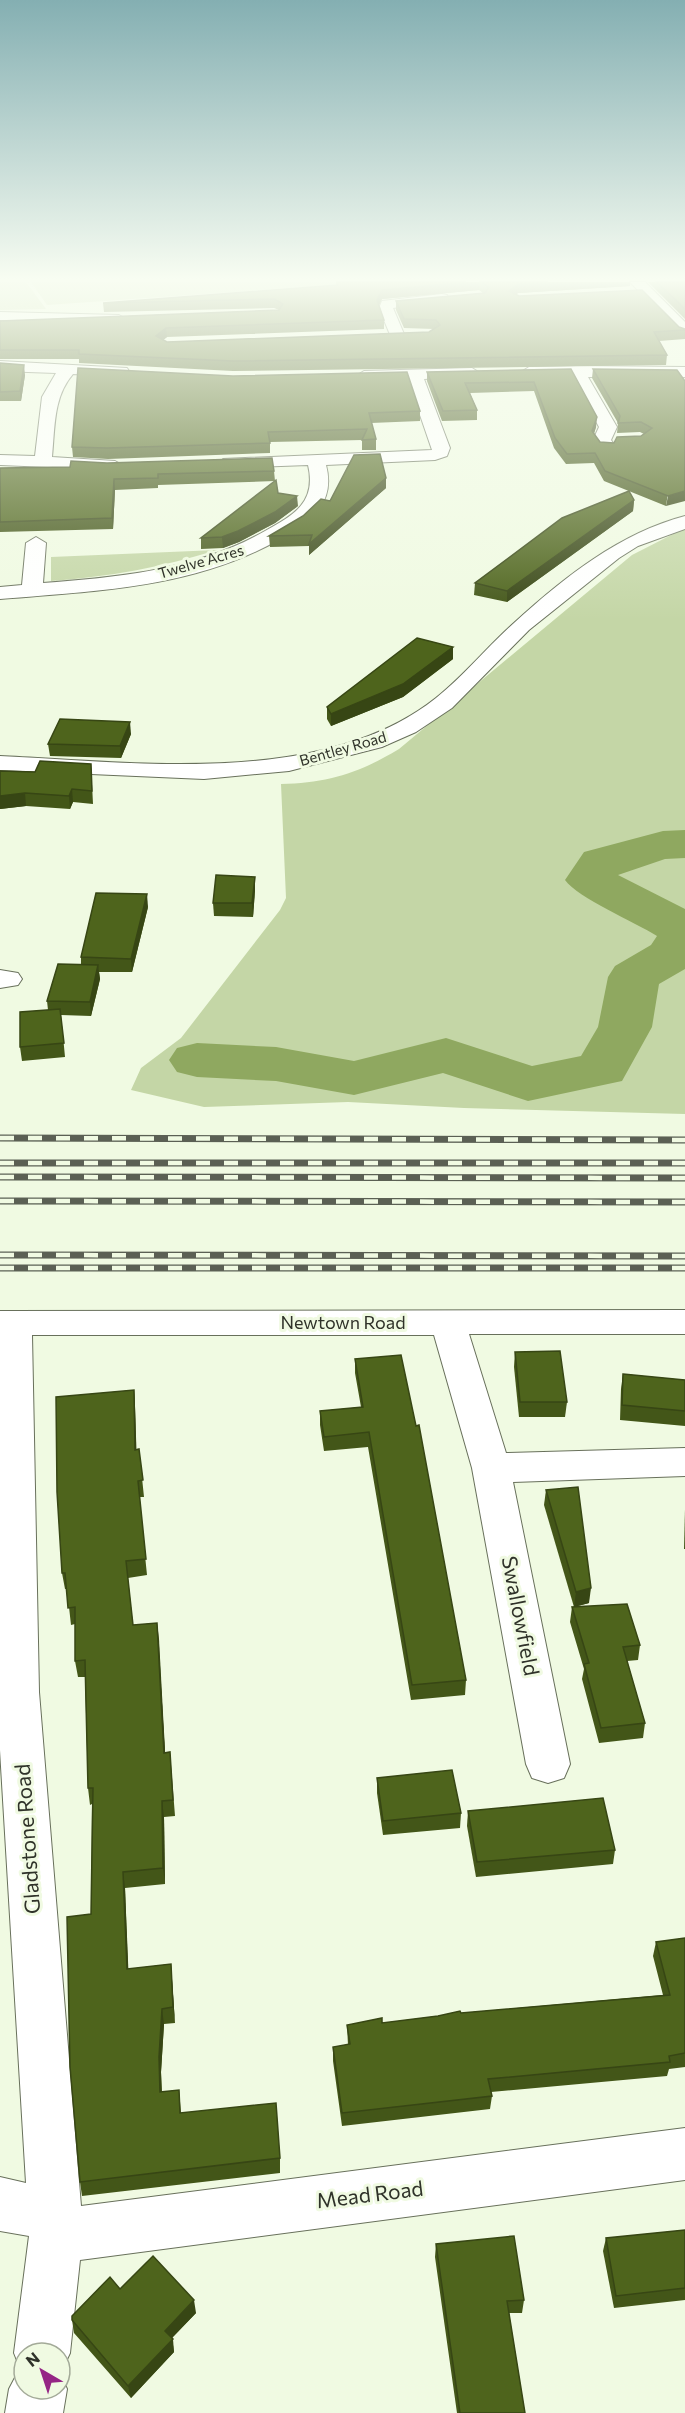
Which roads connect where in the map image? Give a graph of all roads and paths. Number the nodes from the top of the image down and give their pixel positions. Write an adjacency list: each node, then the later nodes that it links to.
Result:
1 (52, 395): 7 (street)
2 (421, 395): 6 (street)
3 (590, 395): 4 (street)
4 (610, 442)
5 (0, 460): 7 (street)
6 (316, 460): 8 (street); 12 (street, Twelve Acres)
7 (43, 464): 9 (street)
8 (212, 464)
9 (131, 466)
10 (685, 522): 14 (street, Bentley Road)
11 (36, 543): 12 (street)
12 (30, 590): 13 (street, Twelve Acres)
13 (0, 593)
14 (0, 763)
15 (685, 1322): 17 (street, Newtown Road)
16 (7, 1323): 17 (street, Newtown Road); 23 (street, Gladstone Road)
17 (448, 1323): 19 (street, Swallowfield)
18 (685, 1462): 19 (street)
19 (491, 1468): 20 (street, Swallowfield)
20 (548, 1764)
21 (685, 2154): 23 (street, Mead Road)
22 (0, 2204): 23 (street, Mead Road)
23 (55, 2219): 24 (street, Gladstone Road)
24 (43, 2341)

